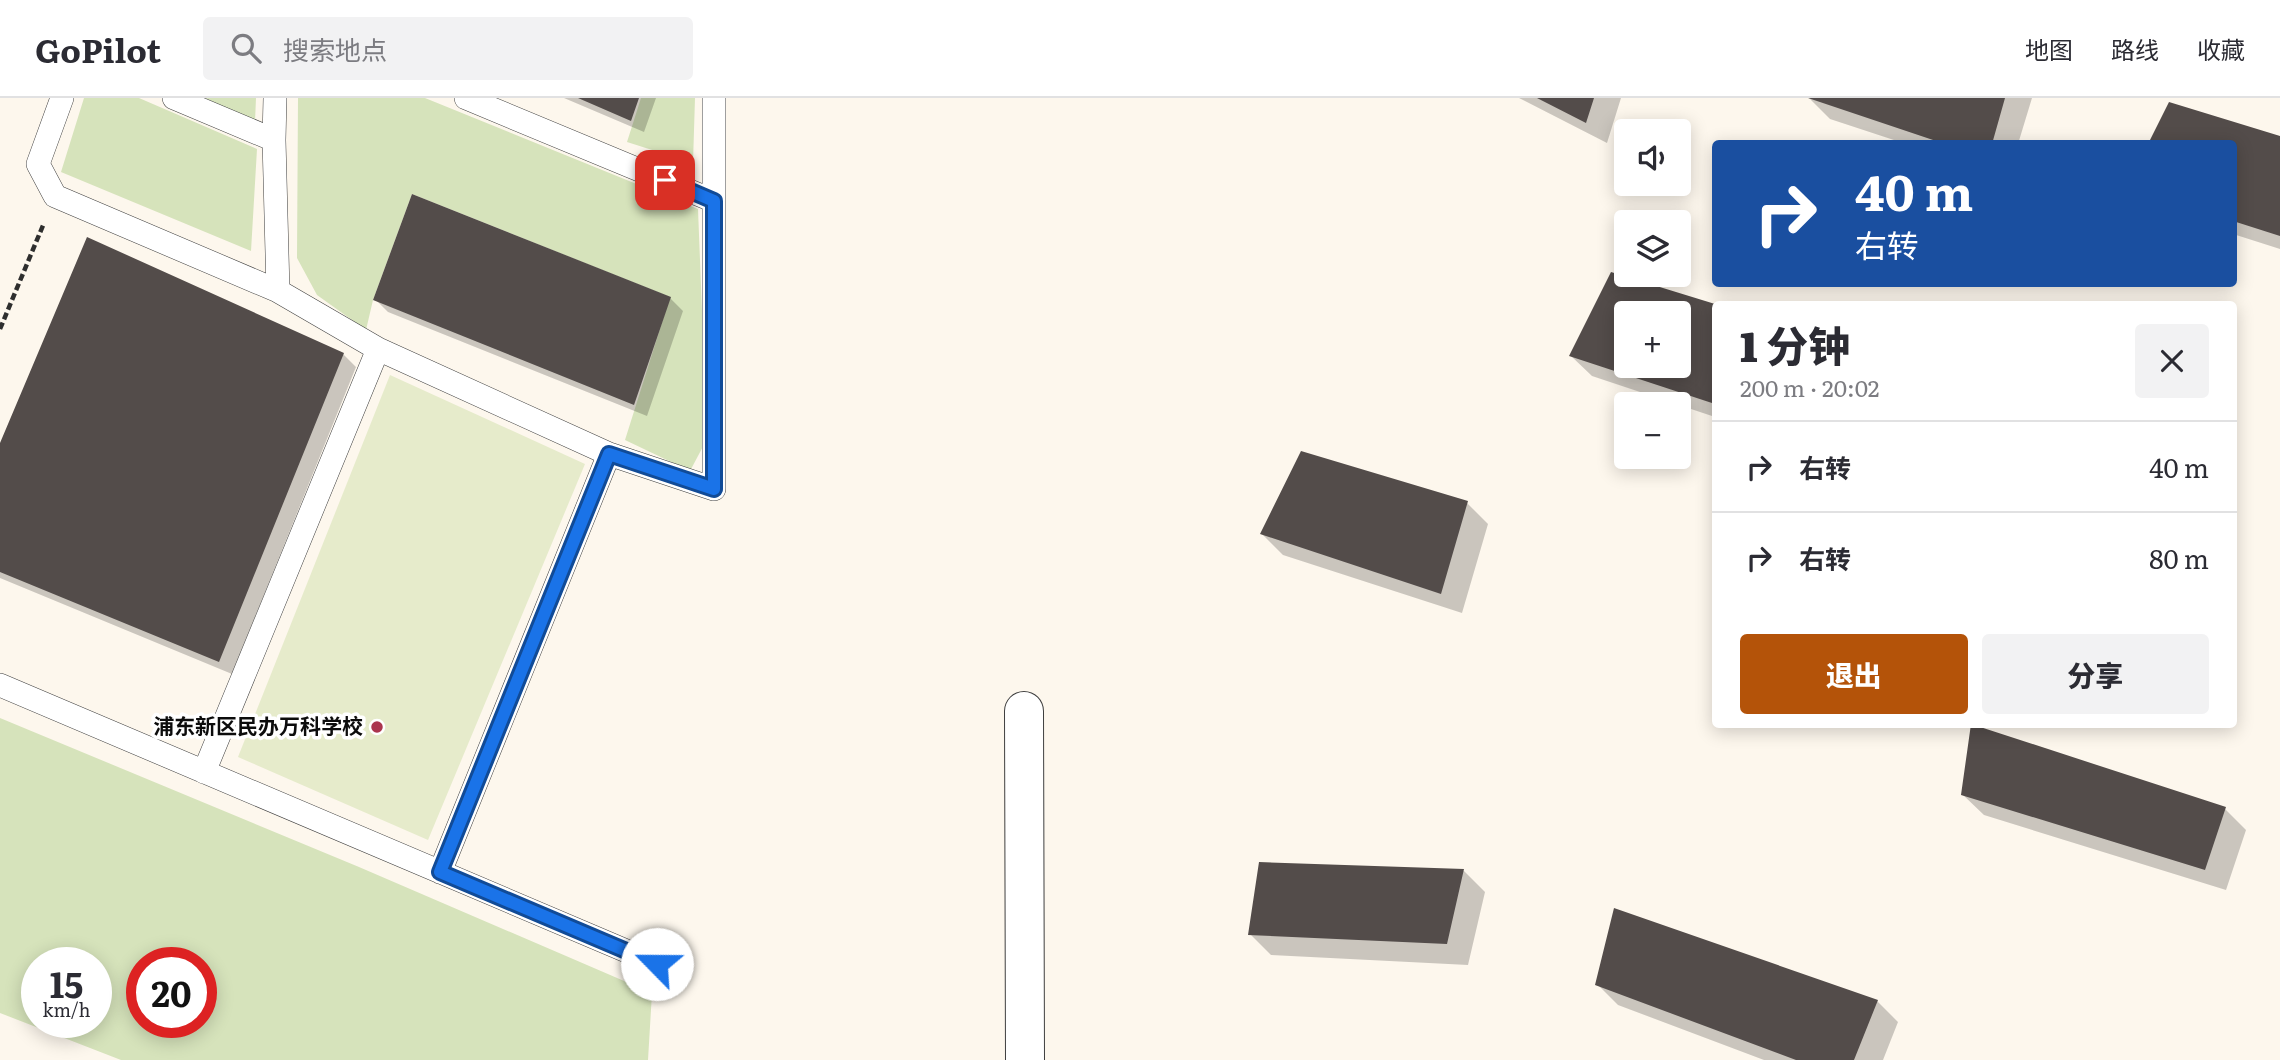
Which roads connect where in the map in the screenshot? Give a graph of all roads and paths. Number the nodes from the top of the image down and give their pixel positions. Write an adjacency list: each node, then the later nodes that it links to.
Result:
1 (62, 98): 7 (lane)
2 (174, 98): 6 (lane)
3 (275, 98): 6 (lane)
4 (466, 98): 8 (lane)
5 (714, 98): 8 (lane)
6 (274, 140): 9 (lane)
7 (55, 196): 9 (lane); 10 (path)
8 (714, 201): 12 (lane)
9 (278, 291): 11 (lane)
10 (0, 329)
11 (377, 349): 12 (lane); 15 (lane)
12 (609, 454): 16 (lane)
13 (0, 685): 15 (lane)
14 (1024, 711): 18 (street)
15 (204, 772): 16 (lane)
16 (440, 872): 17 (lane)
17 (657, 964)
18 (1025, 1060)

